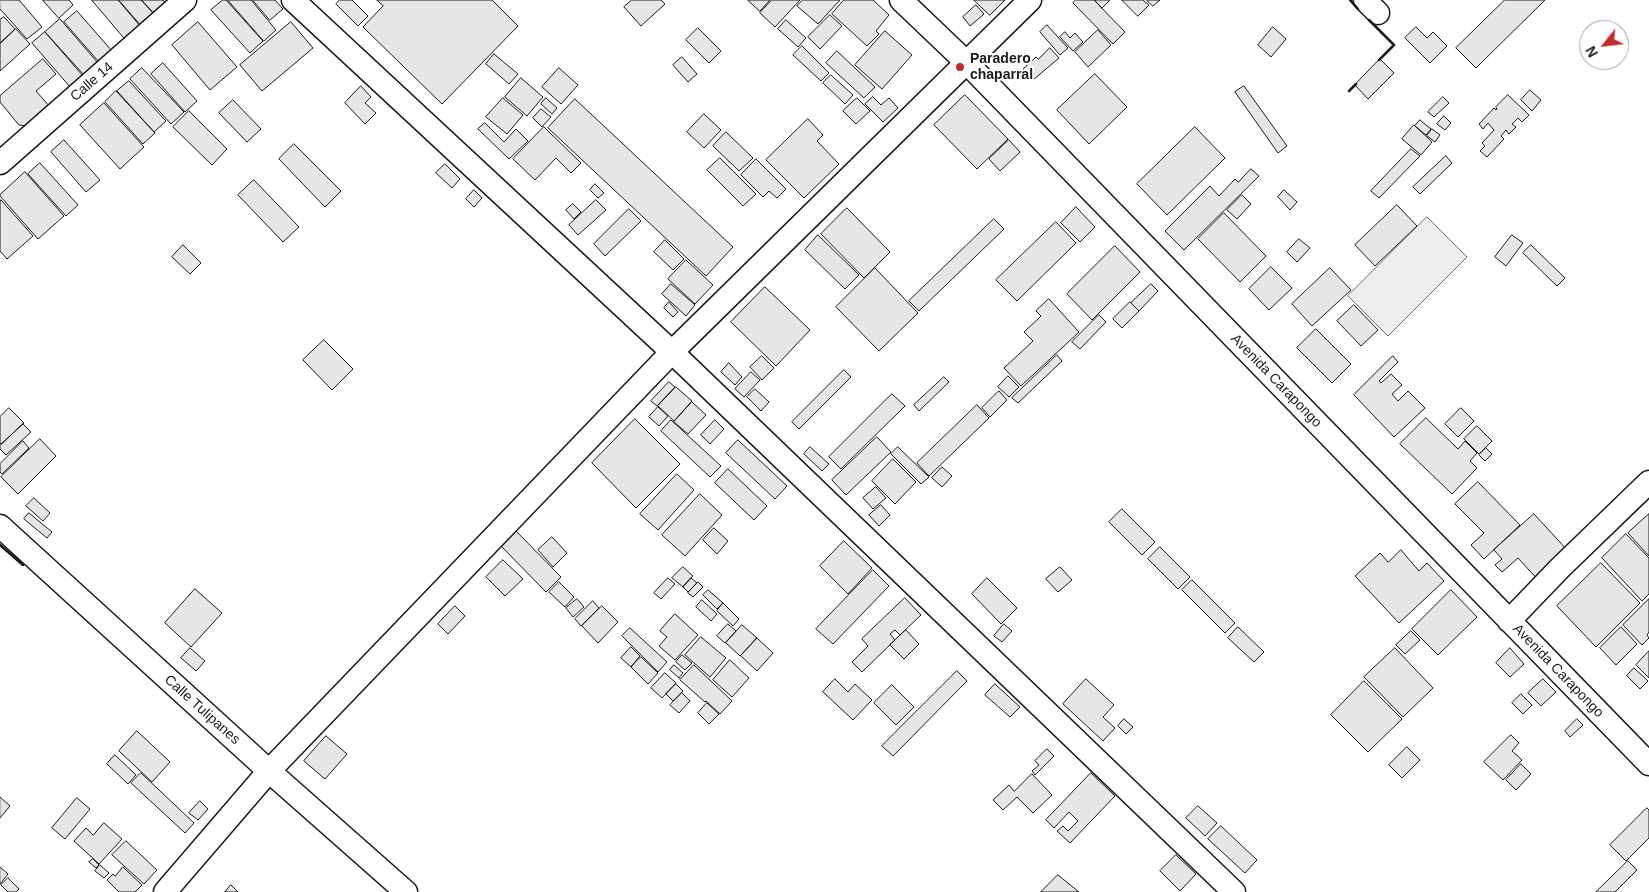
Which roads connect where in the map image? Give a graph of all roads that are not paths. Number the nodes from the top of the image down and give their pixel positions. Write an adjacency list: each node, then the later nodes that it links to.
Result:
1 (185, 0): 6 (street, Calle 14)
2 (293, 0): 7 (street)
3 (901, 0): 5 (street, Avenida Carapongo)
4 (1030, 0): 5 (street)
5 (967, 63): 7 (street); 10 (street, Avenida Carapongo)
6 (4, 152)
7 (672, 352): 12 (street); 15 (street)
8 (1649, 482): 10 (street)
9 (0, 526): 12 (street, Calle Tulipanes)
10 (1509, 621): 11 (street, Avenida Carapongo)
11 (1649, 764)
12 (269, 771): 13 (street); 14 (street, Calle Tulipanes)
13 (165, 892)
14 (406, 892)
15 (1234, 892)

